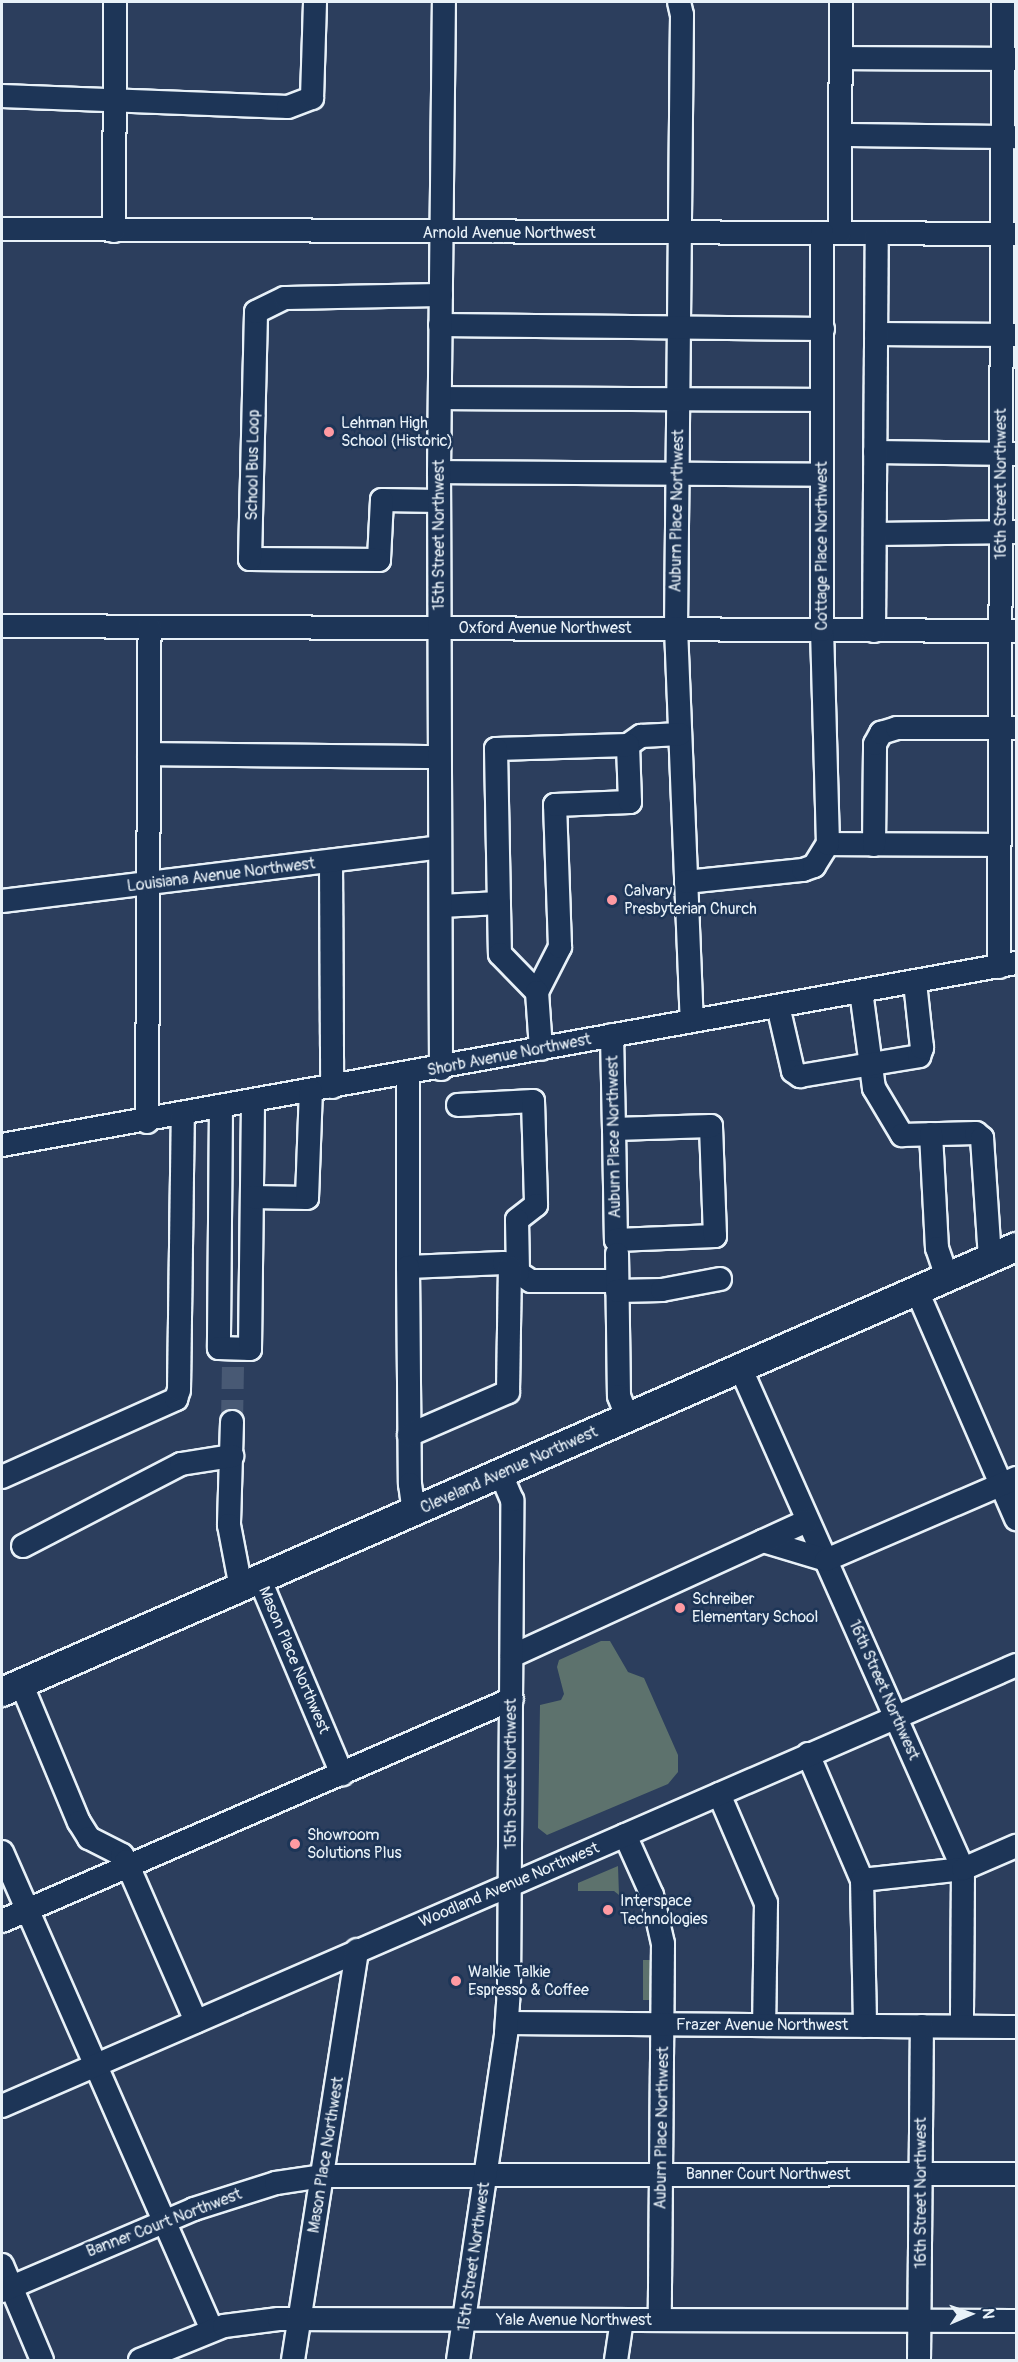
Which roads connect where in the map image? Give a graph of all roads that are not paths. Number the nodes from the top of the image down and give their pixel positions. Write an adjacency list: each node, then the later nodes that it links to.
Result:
1 (115, 2): 10 (street)
2 (315, 2): 10 (street)
3 (444, 2): 15 (street, 15th Street Northwest)
4 (679, 2): 18 (street, Auburn Place Northwest)
5 (841, 2): 7 (street, Cottage Place Northwest)
6 (1003, 2): 8 (street, 16th Street Northwest)
7 (841, 58): 8 (street); 11 (street, Cottage Place Northwest)
8 (1010, 59): 12 (street, 16th Street Northwest)
9 (2, 96): 10 (street)
10 (114, 102): 14 (street)
11 (841, 135): 12 (street); 16 (street, Cottage Place Northwest)
12 (1010, 137): 19 (street, 16th Street Northwest)
13 (2, 230): 14 (street, Arnold Avenue Northwest)
14 (114, 231): 15 (street, Arnold Avenue Northwest)
15 (441, 233): 18 (street, Arnold Avenue Northwest); 20 (street, 15th Street Northwest)
16 (831, 233): 17 (street, Arnold Avenue Northwest); 18 (street, Arnold Avenue Northwest); 23 (street, Cottage Place Northwest)
17 (877, 233): 19 (street, Arnold Avenue Northwest); 24 (street)
18 (681, 234): 22 (street, Auburn Place Northwest)
19 (1009, 234): 25 (street, 16th Street Northwest)
20 (441, 295): 21 (street, 15th Street Northwest); 34 (street, School Bus Loop)
21 (440, 326): 22 (street); 26 (street, 15th Street Northwest)
22 (679, 328): 23 (street); 27 (street, Auburn Place Northwest)
23 (823, 329): 28 (street, Cottage Place Northwest)
24 (876, 334): 25 (street); 29 (street)
25 (1009, 335): 30 (street, 16th Street Northwest)
26 (440, 398): 27 (street); 32 (street, 15th Street Northwest)
27 (679, 398): 28 (street); 31 (street, Auburn Place Northwest)
28 (822, 400): 33 (street, Cottage Place Northwest)
29 (875, 452): 30 (street); 36 (street)
30 (1009, 453): 35 (street, 16th Street Northwest)
31 (678, 471): 32 (street); 33 (street); 40 (street, Auburn Place Northwest)
32 (439, 472): 34 (street, 15th Street Northwest)
33 (822, 475): 41 (street, Cottage Place Northwest)
34 (439, 501): 39 (street, 15th Street Northwest)
35 (1009, 532): 36 (street); 43 (street, 16th Street Northwest)
36 (875, 534): 42 (street)
37 (2, 626): 38 (street, Oxford Avenue Northwest)
38 (150, 627): 39 (street, Oxford Avenue Northwest); 47 (street)
39 (439, 628): 40 (street, Oxford Avenue Northwest); 48 (street, 15th Street Northwest)
40 (676, 628): 41 (street, Oxford Avenue Northwest); 45 (street, Auburn Place Northwest)
41 (822, 630): 42 (street, Oxford Avenue Northwest); 53 (street, Cottage Place Northwest)
42 (874, 631): 43 (street, Oxford Avenue Northwest)
43 (1008, 631): 44 (street, 16th Street Northwest)
44 (1008, 728): 49 (street, 16th Street Northwest); 50 (street)
45 (680, 734): 46 (street); 55 (street, Auburn Place Northwest)
46 (628, 745): 58 (street); 63 (street)
47 (149, 754): 48 (street); 56 (street)
48 (439, 757): 52 (street, 15th Street Northwest)
49 (1008, 811): 51 (street, 16th Street Northwest)
50 (874, 845): 51 (street); 53 (street)
51 (999, 845): 60 (street, 16th Street Northwest)
52 (440, 847): 54 (street, Louisiana Avenue Northwest); 59 (street, 15th Street Northwest)
53 (826, 851): 55 (street)
54 (332, 861): 56 (street, Louisiana Avenue Northwest); 71 (street)
55 (686, 882): 65 (street, Auburn Place Northwest)
56 (148, 885): 57 (street, Louisiana Avenue Northwest); 76 (street)
57 (2, 901)
58 (499, 903): 59 (street); 63 (street)
59 (441, 906): 69 (street, 15th Street Northwest)
60 (1008, 965): 61 (street, Shorb Avenue Northwest)
61 (915, 982): 62 (street, Shorb Avenue Northwest); 68 (street)
62 (861, 991): 64 (street, Shorb Avenue Northwest); 68 (street)
63 (537, 992): 67 (street)
64 (778, 1006): 65 (street, Shorb Avenue Northwest); 68 (street)
65 (692, 1021): 66 (street, Shorb Avenue Northwest)
66 (612, 1035): 67 (street, Shorb Avenue Northwest); 77 (street, Auburn Place Northwest)
67 (541, 1049): 69 (street, Shorb Avenue Northwest)
68 (871, 1063): 78 (street)
69 (441, 1069): 70 (street, Shorb Avenue Northwest)
70 (408, 1074): 71 (street, Shorb Avenue Northwest); 84 (street)
71 (321, 1089): 72 (street, Shorb Avenue Northwest); 80 (street)
72 (253, 1103): 74 (street, Shorb Avenue Northwest); 80 (street)
73 (458, 1105): 85 (street)
74 (221, 1107): 75 (street, Shorb Avenue Northwest); 80 (street)
75 (183, 1115): 76 (street, Shorb Avenue Northwest); 96 (street)
76 (147, 1122): 79 (street, Shorb Avenue Northwest)
77 (614, 1129): 81 (street, Auburn Place Northwest); 81 (street)
78 (932, 1134): 83 (street); 86 (street)
79 (2, 1145)
80 (252, 1197)
81 (616, 1247): 88 (street, Auburn Place Northwest)
82 (1017, 1247): 83 (main road, Cleveland Avenue Northwest)
83 (990, 1258): 86 (main road, Cleveland Avenue Northwest)
84 (408, 1267): 85 (street); 93 (street)
85 (514, 1270): 88 (street); 93 (street)
86 (947, 1277): 89 (main road, Cleveland Avenue Northwest)
87 (720, 1279): 88 (street)
88 (617, 1286): 91 (street, Auburn Place Northwest)
89 (917, 1290): 90 (main road, Cleveland Avenue Northwest); 97 (street)
90 (740, 1367): 91 (main road, Cleveland Avenue Northwest); 100 (street, 16th Street Northwest)
91 (627, 1417): 95 (main road, Cleveland Avenue Northwest)
92 (232, 1422): 94 (street, Mason Place Northwest)
93 (409, 1435): 98 (street)
94 (232, 1456): 102 (street); 104 (street, Mason Place Northwest)
95 (501, 1474): 98 (main road, Cleveland Avenue Northwest); 105 (street, 15th Street Northwest)
96 (2, 1477)
97 (1009, 1481): 99 (street); 103 (street)
98 (414, 1512): 104 (main road, Cleveland Avenue Northwest)
99 (1017, 1519)
100 (807, 1521): 101 (street); 103 (street, 16th Street Northwest)
101 (763, 1541): 103 (street); 105 (street)
102 (23, 1545)
103 (826, 1560): 109 (street, 16th Street Northwest)
104 (250, 1584): 107 (main road, Cleveland Avenue Northwest); 111 (street, Mason Place Northwest)
105 (512, 1656): 108 (street, 15th Street Northwest)
106 (1017, 1665): 109 (street, Woodland Avenue Northwest)
107 (11, 1688): 116 (street)
108 (512, 1699): 111 (street); 120 (street, 15th Street Northwest)
109 (896, 1717): 110 (street, Woodland Avenue Northwest); 117 (street, 16th Street Northwest)
110 (808, 1754): 112 (street, Woodland Avenue Northwest); 119 (street)
111 (342, 1774): 116 (street)
112 (719, 1794): 113 (street, Woodland Avenue Northwest); 127 (street)
113 (625, 1835): 120 (street, Woodland Avenue Northwest); 126 (street, Auburn Place Northwest)
114 (1017, 1846): 117 (street)
115 (2, 1852): 118 (street)
116 (129, 1867): 121 (street); 124 (street)
117 (963, 1869): 119 (street); 130 (street, 16th Street Northwest)
118 (6, 1874): 121 (street)
119 (862, 1880): 128 (street)
120 (510, 1883): 123 (street, Woodland Avenue Northwest); 125 (street, 15th Street Northwest)
121 (27, 1911): 122 (street); 132 (street)
122 (2, 1921)
123 (357, 1950): 124 (street, Woodland Avenue Northwest); 138 (street, Mason Place Northwest)
124 (196, 2021): 132 (street, Woodland Avenue Northwest)
125 (507, 2023): 126 (street, Frazer Avenue Northwest); 134 (street, 15th Street Northwest)
126 (664, 2024): 127 (street, Frazer Avenue Northwest); 135 (street, Auburn Place Northwest)
127 (764, 2025): 128 (street, Frazer Avenue Northwest)
128 (865, 2026): 129 (street, Frazer Avenue Northwest)
129 (922, 2026): 130 (street, Frazer Avenue Northwest); 136 (street, 16th Street Northwest)
130 (962, 2026): 131 (street, Frazer Avenue Northwest)
131 (1017, 2027)
132 (95, 2064): 133 (street, Woodland Avenue Northwest); 139 (street)
133 (2, 2106)
134 (486, 2173): 135 (street, Banner Court Northwest); 138 (street, Banner Court Northwest); 143 (street, 15th Street Northwest)
135 (661, 2173): 136 (street, Banner Court Northwest); 145 (street, Auburn Place Northwest)
136 (921, 2174): 137 (street, Banner Court Northwest); 146 (street, 16th Street Northwest)
137 (1017, 2174)
138 (323, 2176): 139 (street, Banner Court Northwest); 142 (street, Mason Place Northwest)
139 (164, 2221): 141 (street, Banner Court Northwest); 148 (street)
140 (2, 2265): 141 (street)
141 (6, 2289): 149 (street)
142 (298, 2319): 143 (street, Yale Avenue Northwest); 148 (street, Yale Avenue Northwest); 151 (street, Mason Place Northwest)
143 (464, 2320): 144 (street, Yale Avenue Northwest); 152 (street, 15th Street Northwest)
144 (622, 2320): 145 (street, Yale Avenue Northwest); 153 (street)
145 (660, 2320): 146 (street, Yale Avenue Northwest)
146 (920, 2321): 147 (street, Yale Avenue Northwest); 154 (street, 16th Street Northwest)
147 (1017, 2321)
148 (212, 2330): 150 (street, Yale Avenue Northwest)
149 (42, 2361)
150 (140, 2361)
151 (293, 2361)
152 (458, 2361)
153 (616, 2361)
154 (919, 2361)

